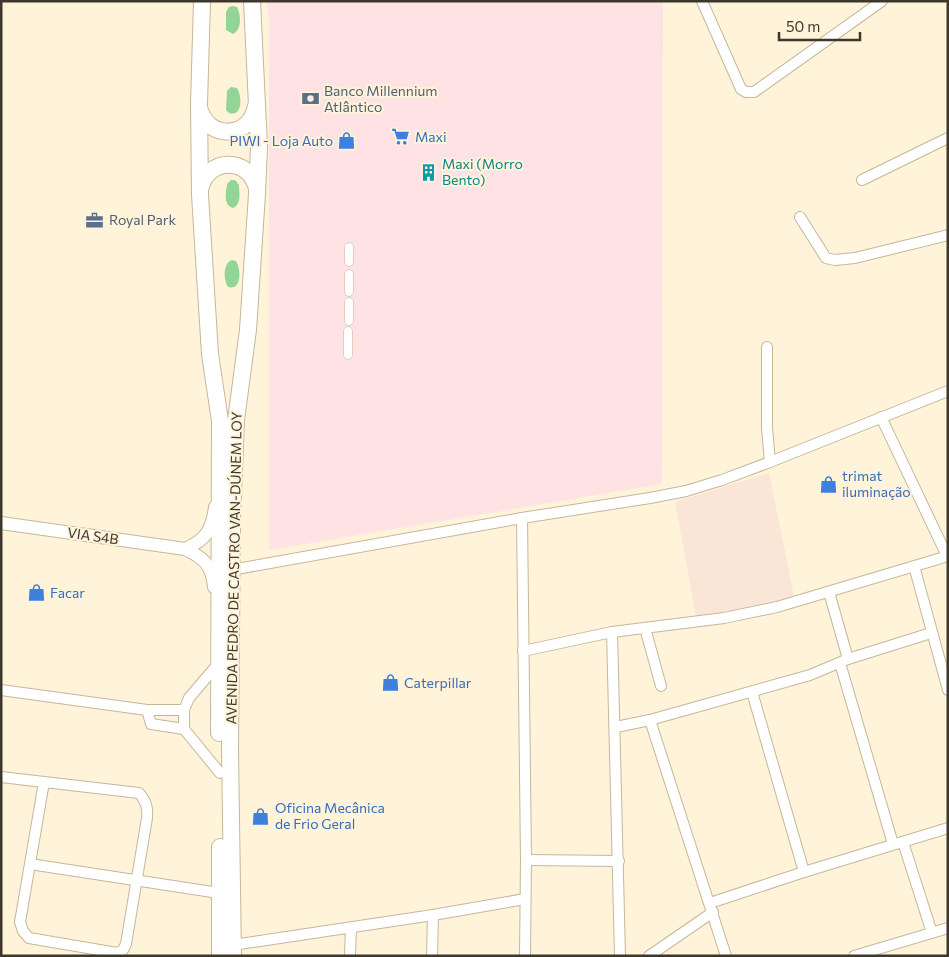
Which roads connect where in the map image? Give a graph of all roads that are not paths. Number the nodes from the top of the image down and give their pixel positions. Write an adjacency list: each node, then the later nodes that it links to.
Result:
1 (202, 1): 6 (highway, AVENIDA PEDRO DE CASTRO VAN-DÚNEM LOY)
2 (252, 1): 5 (highway, AVENIDA PEDRO DE CASTRO VAN-DÚNEM LOY)
3 (702, 1): 4 (street)
4 (879, 2)
5 (257, 103): 6 (highway); 9 (highway, AVENIDA PEDRO DE CASTRO VAN-DÚNEM LOY)
6 (199, 104): 10 (highway, AVENIDA PEDRO DE CASTRO VAN-DÚNEM LOY)
7 (948, 138): 8 (street)
8 (862, 180)
9 (258, 194): 10 (highway); 31 (highway, AVENIDA PEDRO DE CASTRO VAN-DÚNEM LOY)
10 (200, 195): 25 (highway, AVENIDA PEDRO DE CASTRO VAN-DÚNEM LOY)
11 (800, 217): 12 (street)
12 (948, 235)
13 (349, 247): 14 (street)
14 (349, 262)
15 (349, 274): 16 (street)
16 (349, 292)
17 (349, 302): 18 (street)
18 (348, 321)
19 (348, 331): 21 (street)
20 (767, 347): 24 (street)
21 (348, 355)
22 (948, 391): 23 (street)
23 (881, 417): 24 (street); 29 (street)
24 (770, 462): 26 (street)
25 (219, 478): 28 (street); 34 (highway, AVENIDA PEDRO DE CASTRO VAN-DÚNEM LOY)
26 (522, 518): 31 (street); 37 (street)
27 (1, 523): 28 (street, VIA S4B)
28 (185, 549): 34 (street)
29 (947, 556): 30 (street)
30 (914, 566): 32 (street); 36 (street)
31 (232, 570): 66 (highway, AVENIDA PEDRO DE CASTRO VAN-DÚNEM LOY)
32 (829, 592): 33 (street); 38 (street)
33 (645, 628): 35 (street); 41 (street)
34 (218, 630): 39 (highway, AVENIDA PEDRO DE CASTRO VAN-DÚNEM LOY)
35 (612, 632): 37 (street); 47 (street)
36 (931, 633): 38 (street); 40 (street)
37 (523, 651): 54 (street)
38 (844, 661): 43 (street); 53 (street)
39 (218, 664): 45 (street); 49 (highway, AVENIDA PEDRO DE CASTRO VAN-DÚNEM LOY)
40 (947, 683)
41 (661, 686)
42 (1, 690): 44 (street)
43 (752, 692): 46 (street); 57 (street)
44 (147, 710): 45 (street); 48 (street)
45 (184, 710): 48 (street)
46 (650, 720): 47 (street); 61 (street)
47 (616, 727): 55 (street)
48 (184, 729): 49 (street)
49 (220, 773): 59 (highway, AVENIDA PEDRO DE CASTRO VAN-DÚNEM LOY)
50 (1, 777): 51 (street)
51 (44, 782): 56 (street); 58 (street)
52 (948, 828): 53 (street)
53 (898, 843): 57 (street); 65 (street)
54 (526, 860): 55 (street); 60 (street)
55 (619, 861): 70 (street)
56 (30, 864): 58 (street); 58 (street)
57 (804, 872): 61 (street)
58 (137, 882): 59 (street)
59 (219, 893): 66 (highway, AVENIDA PEDRO DE CASTRO VAN-DÚNEM LOY)
60 (525, 899): 62 (street); 69 (street)
61 (712, 907): 71 (street); 72 (street)
62 (433, 915): 63 (street); 68 (street)
63 (350, 928): 66 (street); 67 (street)
64 (948, 928): 65 (street)
65 (932, 933): 73 (street)
66 (228, 952)
67 (350, 956)
68 (432, 956)
69 (524, 956)
70 (620, 956)
71 (649, 956)
72 (726, 956)
73 (854, 956)

